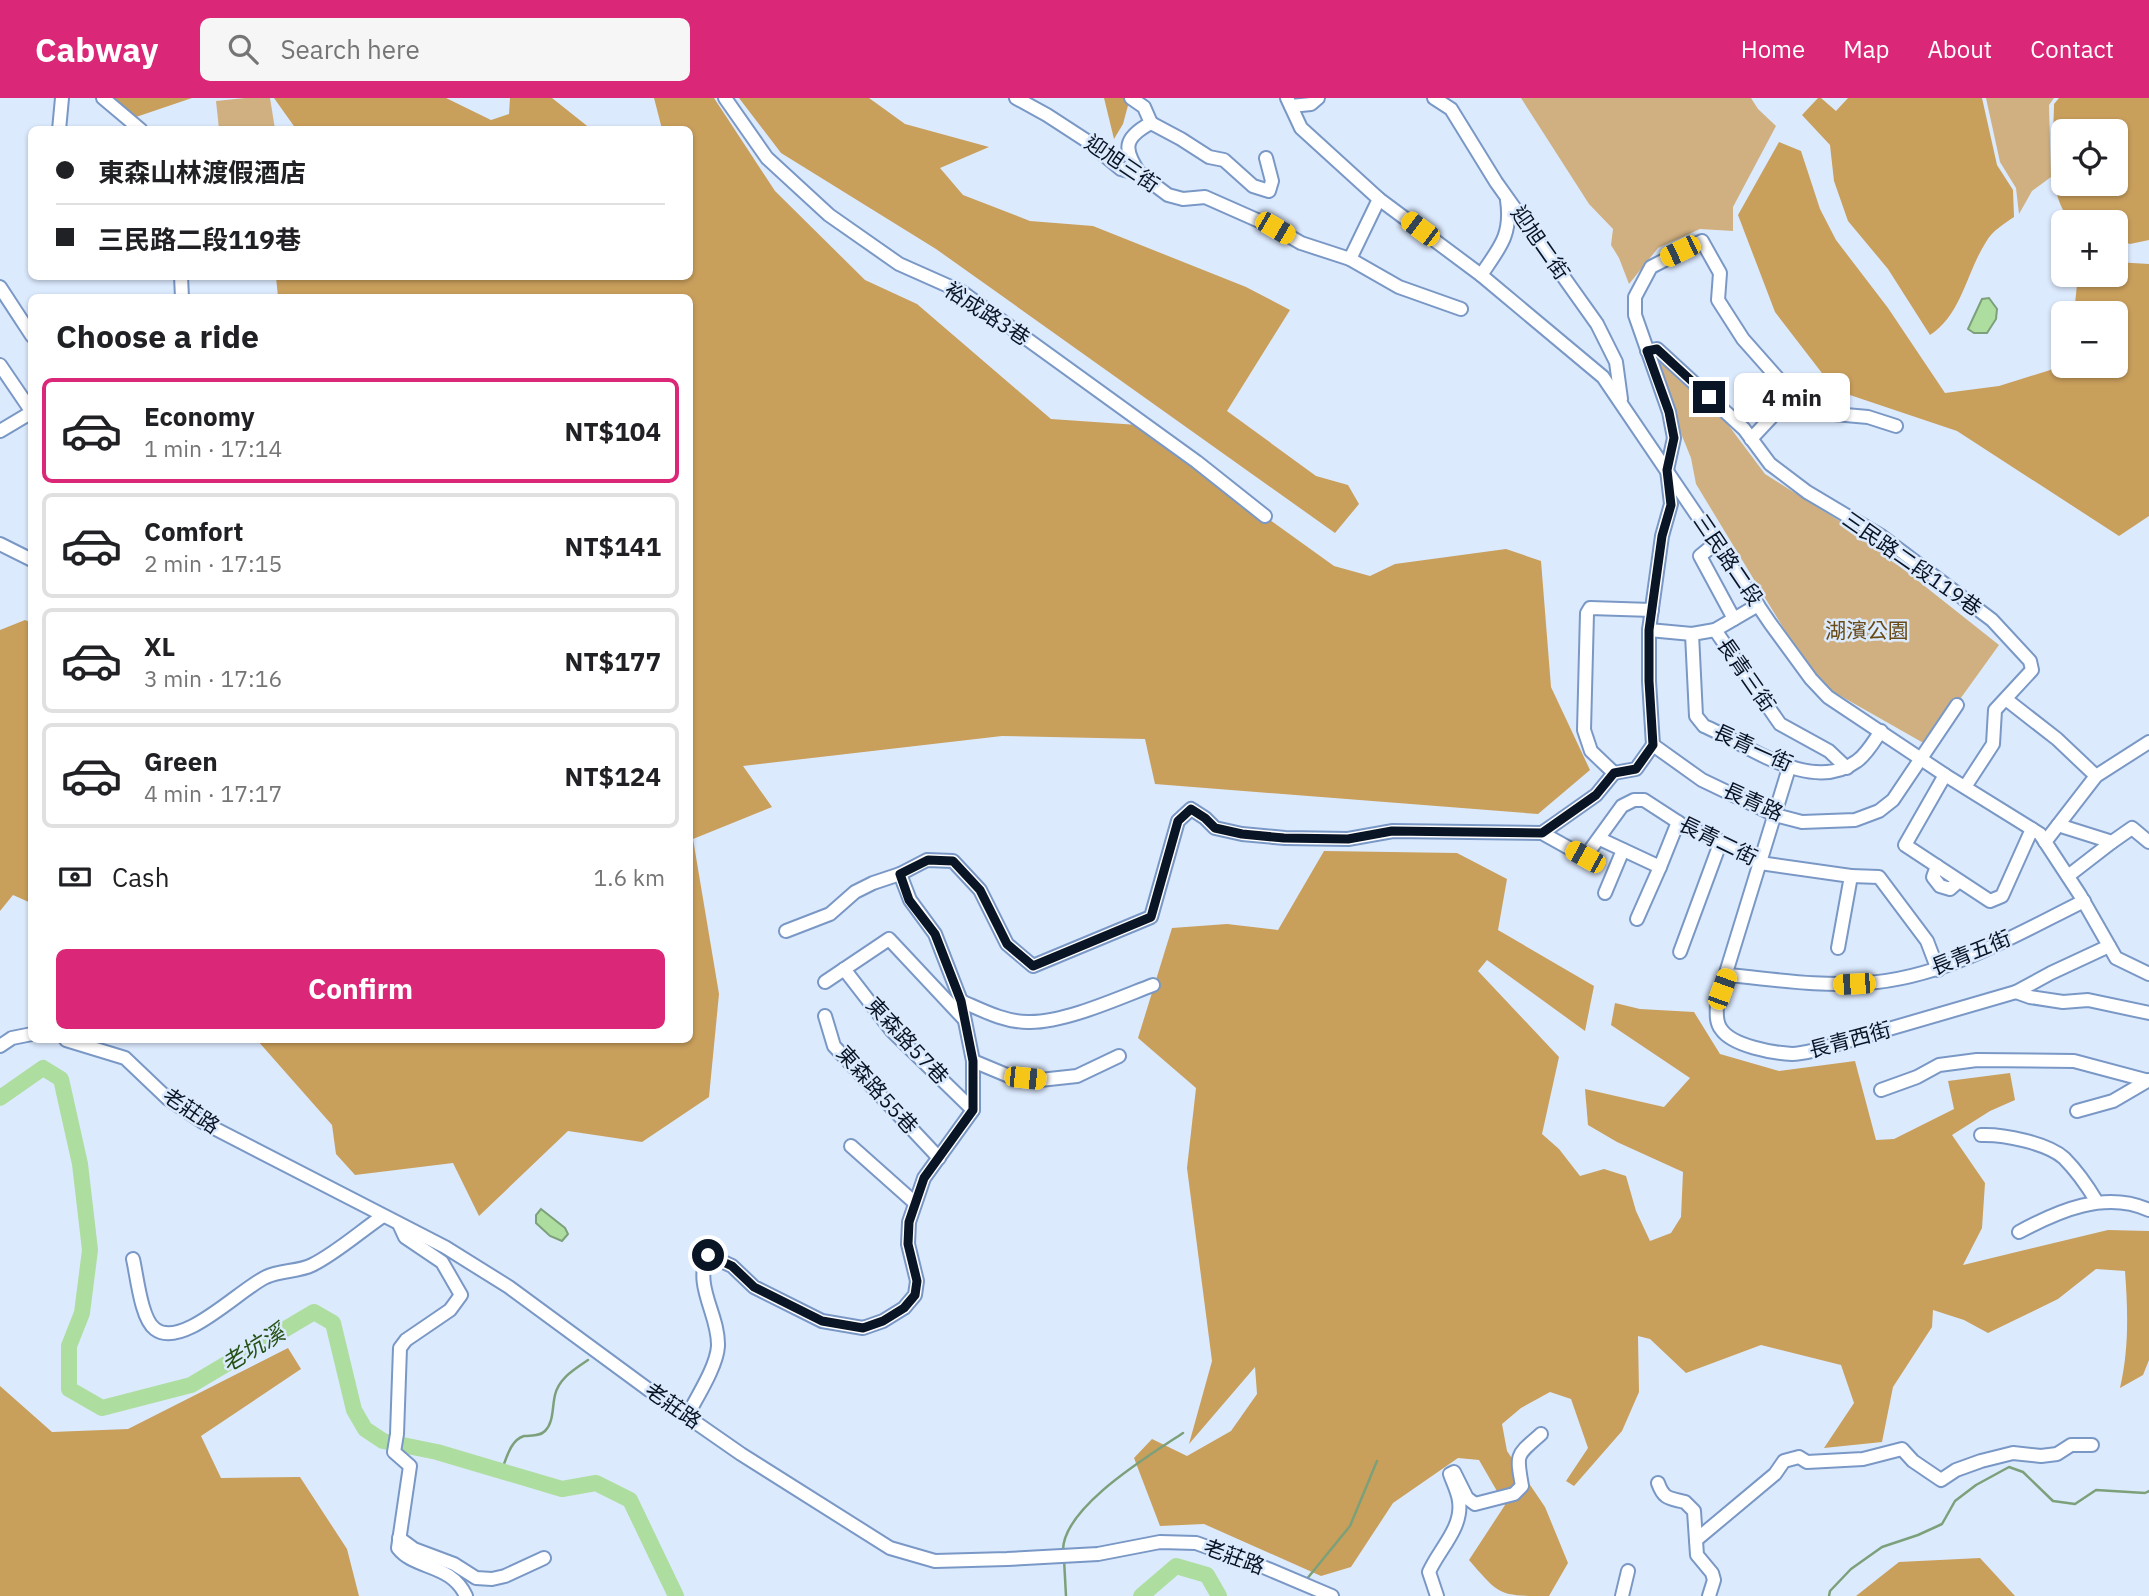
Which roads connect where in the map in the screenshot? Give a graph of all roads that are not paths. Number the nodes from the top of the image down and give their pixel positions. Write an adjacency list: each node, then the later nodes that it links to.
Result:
1 (62, 98): 10 (street)
2 (103, 98): 11 (street)
3 (725, 98): 31 (street, 裕成路3巷)
4 (1016, 98): 13 (street, 迎旭三街)
5 (1131, 98): 9 (street)
6 (1318, 98): 8 (street)
7 (1434, 98): 14 (street, 迎旭二街)
8 (1289, 102): 15 (street, 三民路二段)
9 (1151, 123): 12 (street); 13 (street)
10 (59, 126)
11 (136, 126)
12 (1266, 158)
13 (1140, 174): 16 (street, 迎旭三街)
14 (1506, 196): 17 (street); 24 (street, 迎旭二街)
15 (1379, 199): 16 (street); 17 (street, 三民路二段)
16 (1350, 259): 19 (street, 迎旭三街)
17 (1481, 275): 24 (street, 三民路二段)
18 (0, 288): 20 (street)
19 (1461, 309)
20 (28, 330)
21 (1647, 351): 23 (street); 29 (street, 三民路二段119巷); 30 (street)
22 (0, 365): 25 (street)
23 (1795, 392): 27 (street); 29 (street)
24 (1622, 401): 30 (street, 三民路二段)
25 (28, 406)
26 (28, 414): 28 (street)
27 (1896, 426)
28 (0, 431)
29 (1751, 439): 41 (street, 三民路二段119巷)
30 (1667, 470): 32 (street, 三民路二段); 36 (street)
31 (1265, 516)
32 (1717, 542): 35 (street, 三民路二段); 37 (street)
33 (0, 544): 34 (street)
34 (28, 558)
35 (1758, 605): 37 (street); 43 (street, 三民路二段)
36 (1652, 610): 38 (street); 49 (street)
37 (1734, 619): 39 (street)
38 (1649, 630): 40 (street); 45 (street)
39 (1715, 630): 40 (street); 48 (street, 長青三街)
40 (1692, 634): 47 (street, 長青一街)
41 (2007, 700): 51 (street); 52 (street, 三民路二段119巷)
42 (1957, 705): 46 (street, 長青路)
43 (1881, 731): 46 (street, 三民路二段); 48 (street)
44 (2149, 742): 51 (street)
45 (1653, 745): 49 (street); 53 (street, 長青路)
46 (1922, 759): 50 (street, 三民路二段); 53 (street, 長青路)
47 (1789, 768): 48 (street, 長青一街); 53 (street, 長青西街)
48 (1847, 768)
49 (1614, 773): 57 (street)
50 (1945, 775): 52 (street, 三民路二段); 56 (street)
51 (2096, 776): 55 (street)
52 (1965, 787): 56 (street, 三民路二段)
53 (1776, 815): 64 (street, 長青西街)
54 (1678, 822): 58 (street, 長青二街); 59 (street, 長青二街); 65 (street)
55 (2058, 825): 60 (street); 61 (street)
56 (2032, 829): 60 (street, 三民路二段)
57 (1542, 833): 58 (street); 66 (street)
58 (1600, 839): 63 (street)
59 (1721, 841): 64 (street, 長青二街); 75 (street)
60 (2045, 842): 68 (street, 三民路二段)
61 (2112, 842): 62 (street); 68 (street)
62 (2149, 842)
63 (1623, 850): 65 (street); 69 (street)
64 (1760, 863): 67 (street, 長青二街); 79 (street, 長青西街)
65 (1660, 867): 71 (street)
66 (900, 874): 72 (street); 83 (street)
67 (1850, 876): 74 (street); 77 (street, 長青二街)
68 (2068, 876): 70 (street, 三民路二段)
69 (1605, 893)
70 (2084, 901): 73 (street, 三民路二段); 77 (street, 長青五街)
71 (1637, 919)
72 (786, 931)
73 (2109, 946): 78 (street, 三民路二段); 82 (street, 長青西街)
74 (1838, 948)
75 (1681, 952)
76 (844, 969): 80 (street); 86 (street); 94 (street, 東森路57巷)
77 (1938, 970): 79 (street, 長青五街)
78 (2149, 974)
79 (1727, 975): 82 (street, 長青西街)
80 (825, 982)
81 (1153, 985): 83 (street)
82 (2015, 992): 84 (street)
83 (961, 1001): 86 (street)
84 (2149, 1013)
85 (825, 1016): 98 (street, 東森路55巷)
86 (964, 1019): 91 (street)
87 (28, 1035): 89 (street)
88 (76, 1043): 102 (street, 老莊路)
89 (0, 1046)
90 (1119, 1056): 91 (street)
91 (973, 1061): 94 (street)
92 (2149, 1081): 93 (street); 95 (street)
93 (1881, 1090)
94 (973, 1110): 98 (street)
95 (2077, 1111)
96 (1981, 1135): 99 (street)
97 (851, 1146): 100 (street)
98 (939, 1158): 100 (street)
99 (2097, 1202): 101 (street); 104 (street)
100 (915, 1203): 106 (street)
101 (2149, 1210)
102 (383, 1216): 103 (street, 老莊路); 105 (street)
103 (399, 1224): 106 (street, 老莊路); 110 (street)
104 (2019, 1232)
105 (134, 1259)
106 (687, 1416): 115 (street, 老莊路)
107 (1541, 1434): 116 (street)
108 (2092, 1445): 111 (street)
109 (1658, 1483): 111 (street)
110 (399, 1538): 112 (street); 114 (street)
111 (1696, 1540): 118 (street)
112 (544, 1558)
113 (1628, 1571): 117 (street)
114 (466, 1596)
115 (1332, 1596)
116 (1437, 1596)
117 (1622, 1596)
118 (1709, 1596)

